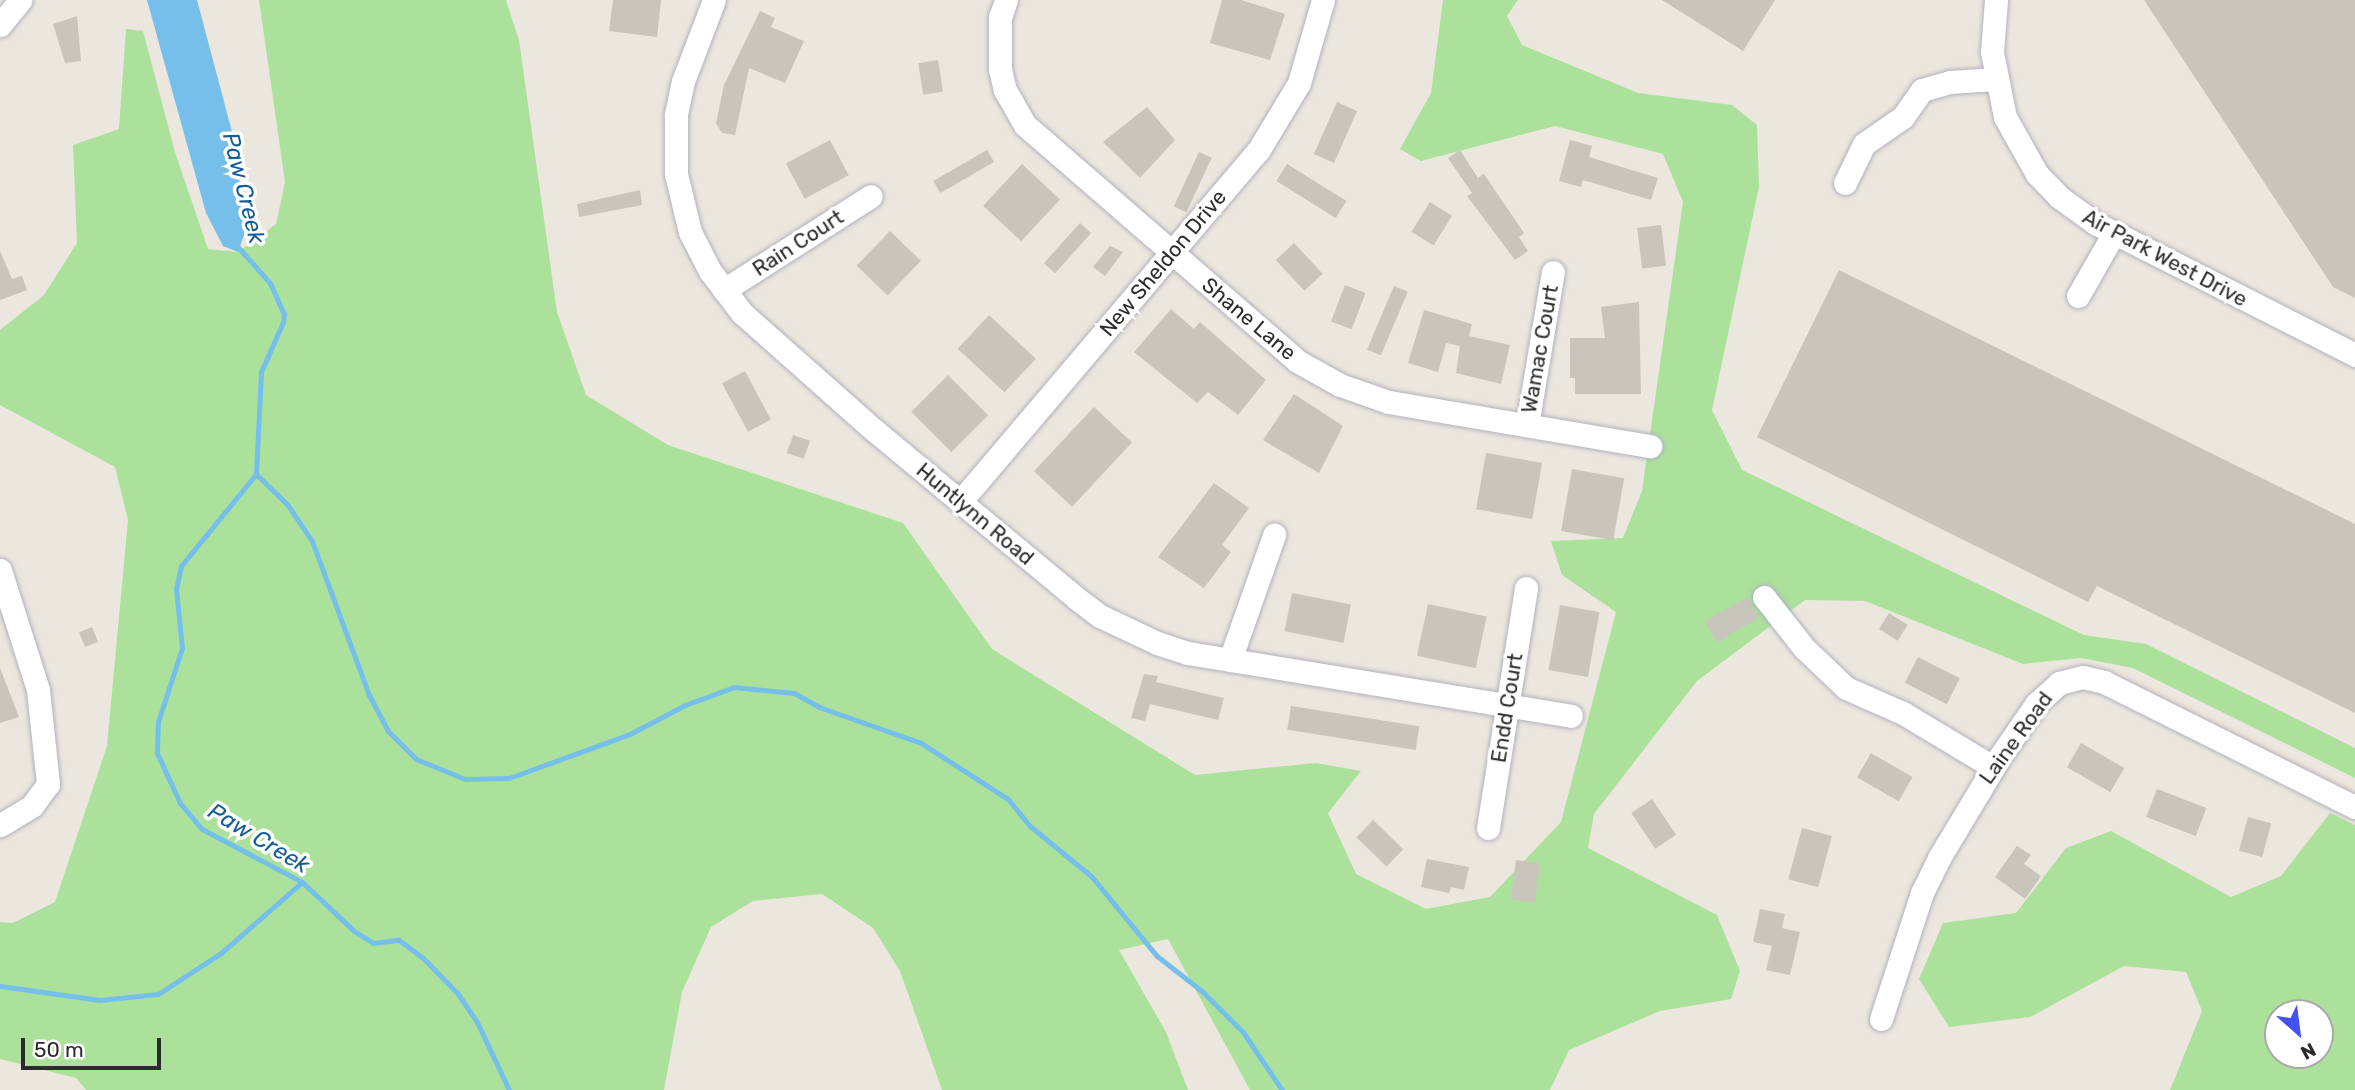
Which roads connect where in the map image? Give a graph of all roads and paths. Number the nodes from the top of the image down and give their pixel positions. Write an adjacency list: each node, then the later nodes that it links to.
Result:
1 (20, 0): 6 (street)
2 (714, 0): 13 (street, Huntlynn Road)
3 (1006, 0): 11 (street, Shane Lane)
4 (1323, 0): 11 (street, New Sheldon Drive)
5 (1996, 0): 7 (street, Air Park West Drive)
6 (0, 25)
7 (1996, 79): 8 (street); 10 (street, Air Park West Drive)
8 (1845, 183)
9 (871, 196): 13 (street, Rain Court)
10 (2114, 233): 14 (street); 15 (street, Air Park West Drive)
11 (1172, 253): 16 (street, Shane Lane); 18 (street, New Sheldon Drive)
12 (1553, 272): 16 (street, Wamac Court)
13 (724, 290): 18 (street, Huntlynn Road)
14 (2078, 296)
15 (2355, 355)
16 (1527, 425): 17 (street, Shane Lane)
17 (1650, 446)
18 (960, 502): 23 (street, Huntlynn Road)
19 (1274, 535): 23 (street)
20 (0, 570): 28 (street)
21 (1526, 588): 24 (street, Endd Court)
22 (1763, 597): 26 (street)
23 (1230, 660): 24 (street, Huntlynn Road)
24 (1508, 707): 25 (street, Huntlynn Road); 29 (street, Endd Court)
25 (1571, 716)
26 (1993, 767): 27 (street, Laine Road); 30 (street, Laine Road)
27 (2355, 807)
28 (0, 824)
29 (1488, 828)
30 (1881, 1019)

